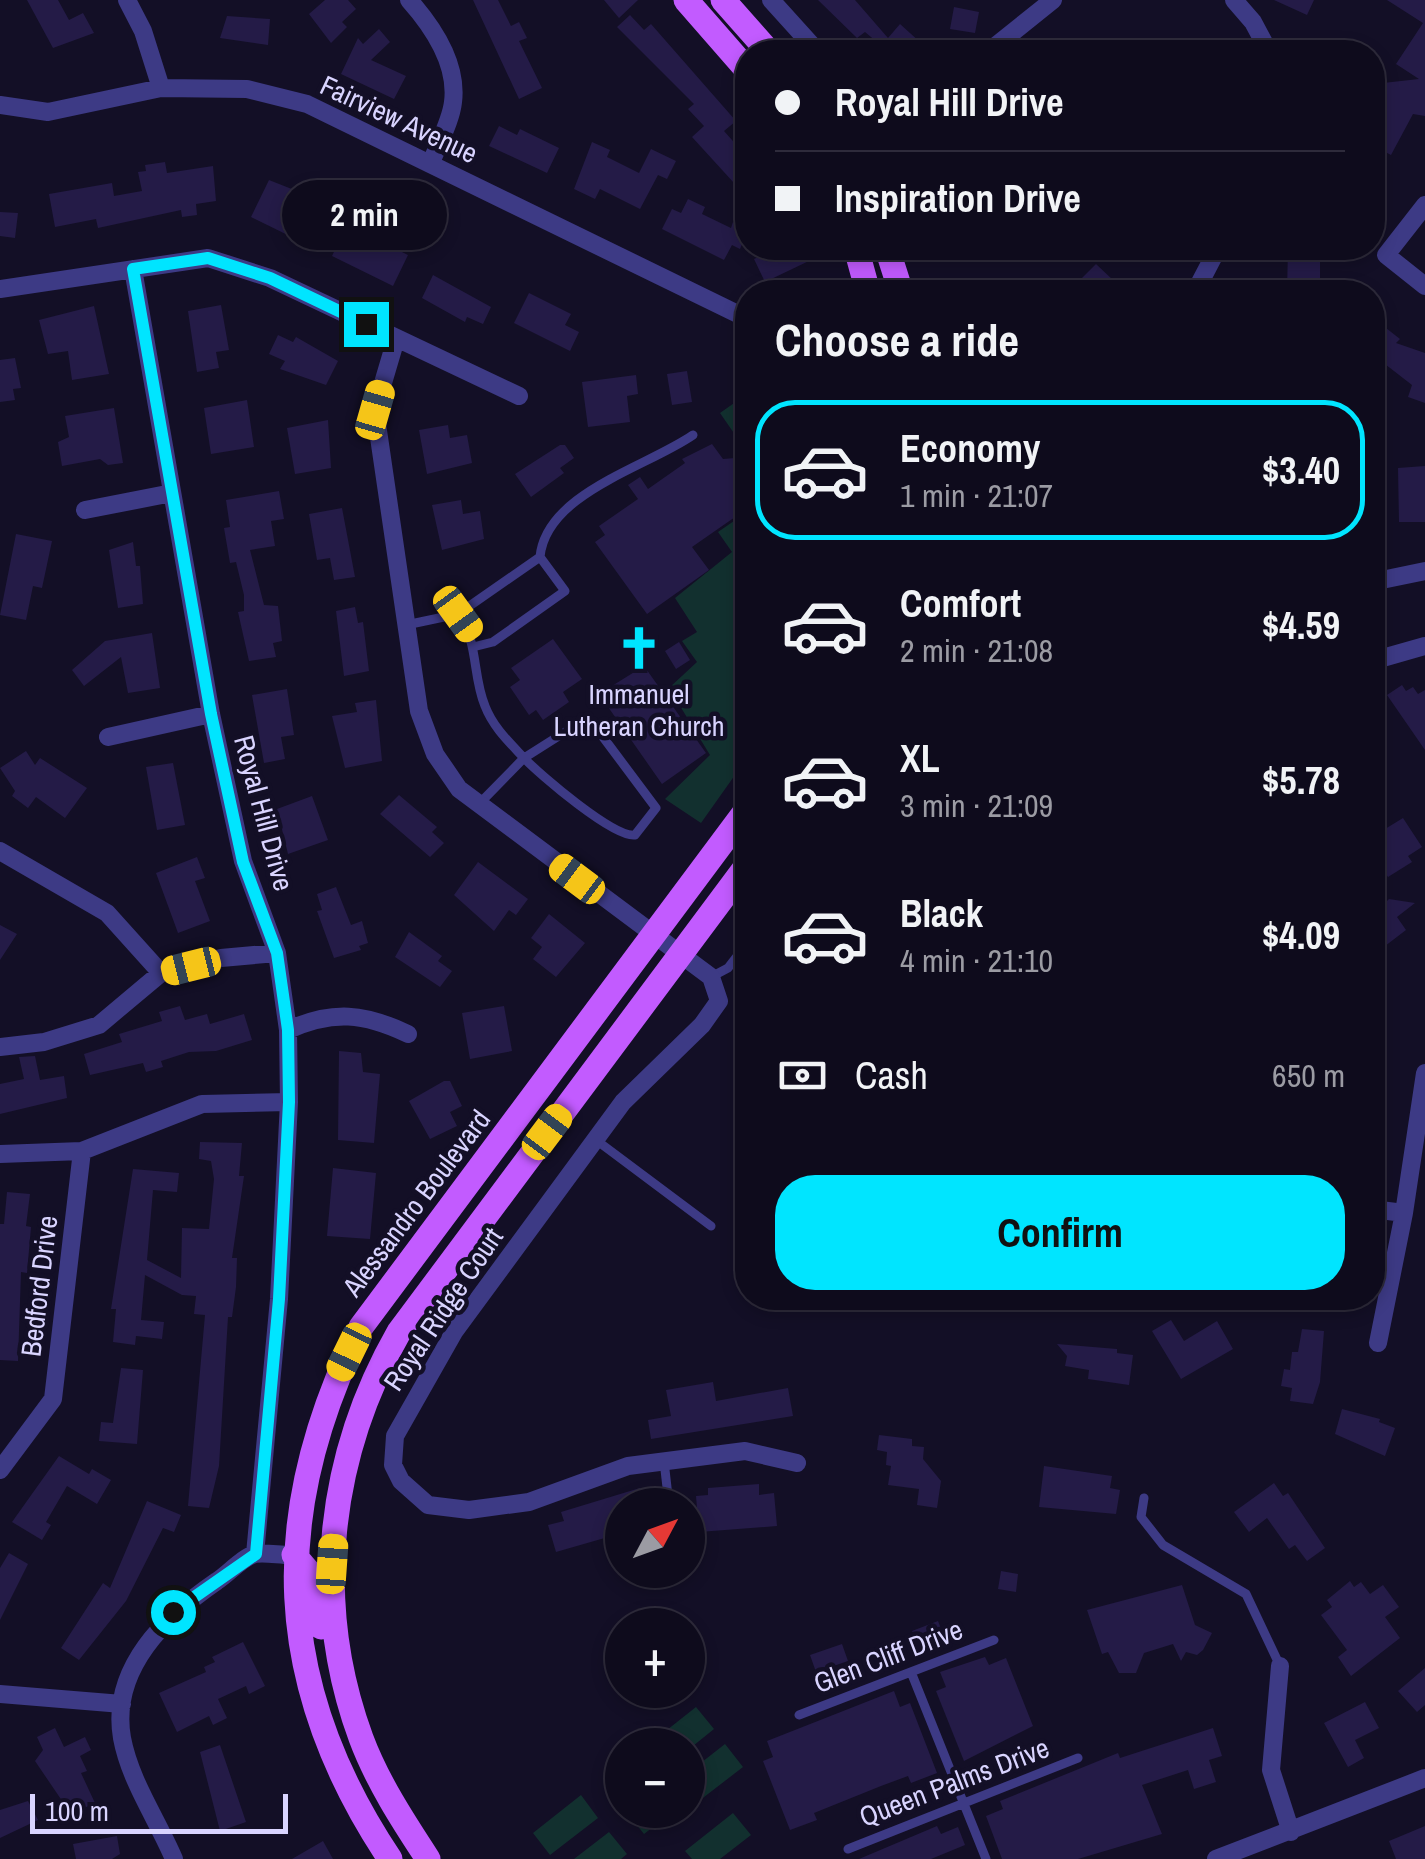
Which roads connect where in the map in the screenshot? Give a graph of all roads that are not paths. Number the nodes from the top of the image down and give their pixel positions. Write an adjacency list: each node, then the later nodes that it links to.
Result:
1 (127, 0): 13 (street)
2 (409, 0): 15 (street)
3 (686, 0): 12 (main road)
4 (722, 0): 8 (main road)
5 (771, 0): 9 (street)
6 (1053, 0): 10 (street)
7 (1234, 0): 11 (street)
8 (757, 40)
9 (807, 40)
10 (1003, 40)
11 (1262, 40)
12 (735, 56)
13 (160, 88): 14 (street, Fairview Avenue); 15 (street, Fairview Avenue)
14 (0, 105)
15 (431, 163): 20 (street, Fairview Avenue)
16 (1425, 206): 18 (street)
17 (133, 269): 19 (street); 21 (street); 24 (street, Royal Hill Drive)
18 (1425, 286)
19 (0, 289)
20 (735, 313)
21 (396, 339): 22 (street); 30 (street)
22 (519, 396)
23 (692, 436): 26 (lane)
24 (172, 493): 25 (street); 34 (street, Royal Hill Drive)
25 (85, 510)
26 (540, 557): 29 (lane); 31 (lane)
27 (1425, 571): 28 (street)
28 (1385, 579)
29 (458, 614): 30 (lane); 31 (lane)
30 (406, 625): 37 (street)
31 (473, 646): 36 (lane)
32 (1425, 646): 33 (street)
33 (1385, 657)
34 (211, 714): 35 (street); 42 (street, Royal Hill Drive)
35 (108, 737)
36 (524, 758): 36 (lane); 37 (lane)
37 (479, 804): 41 (street)
38 (735, 826): 41 (main road, Alessandro Boulevard)
39 (0, 852): 45 (street)
40 (735, 882): 43 (main road)
41 (654, 935): 43 (street); 69 (main road, Alessandro Boulevard)
42 (277, 953): 45 (street); 47 (street, Royal Hill Drive)
43 (682, 955): 46 (street); 62 (main road)
44 (735, 959): 46 (lane)
45 (161, 973): 49 (street)
46 (711, 977): 52 (street, Royal Ridge Court)
47 (288, 1030): 48 (street); 51 (street, Royal Hill Drive)
48 (408, 1034)
49 (0, 1046)
50 (1425, 1073): 55 (street)
51 (289, 1102): 53 (street); 68 (street, Royal Hill Drive)
52 (596, 1140): 58 (lane); 63 (street, Royal Ridge Court)
53 (82, 1151): 54 (street); 65 (street, Bedford Drive)
54 (0, 1154)
55 (1417, 1183): 57 (street)
56 (1385, 1211): 57 (street)
57 (1404, 1213): 59 (street)
58 (711, 1226)
59 (1385, 1308)
60 (1385, 1310): 61 (street)
61 (1378, 1343)
62 (365, 1400): 69 (main road); 73 (main road)
63 (664, 1461): 64 (street, Royal Ridge Court); 66 (lane)
64 (797, 1463)
65 (0, 1470)
66 (667, 1488)
67 (1144, 1498): 71 (lane)
68 (256, 1554): 69 (street); 75 (street)
69 (294, 1555): 73 (main road); 83 (main road, Alessandro Boulevard)
70 (994, 1640): 72 (lane, Glen Cliff Drive)
71 (1280, 1666): 80 (street)
72 (911, 1672): 76 (lane, Glen Cliff Drive); 79 (lane)
73 (341, 1673): 84 (main road)
74 (0, 1694): 75 (street)
75 (122, 1704): 82 (street)
76 (799, 1715)
77 (1078, 1758): 79 (lane, Queen Palms Drive)
78 (1425, 1778): 80 (street)
79 (964, 1803): 81 (lane, Queen Palms Drive); 85 (lane)
80 (1292, 1832): 86 (street)
81 (848, 1848)
82 (174, 1859)
83 (390, 1859)
84 (428, 1859)
85 (986, 1859)
86 (1216, 1859)

